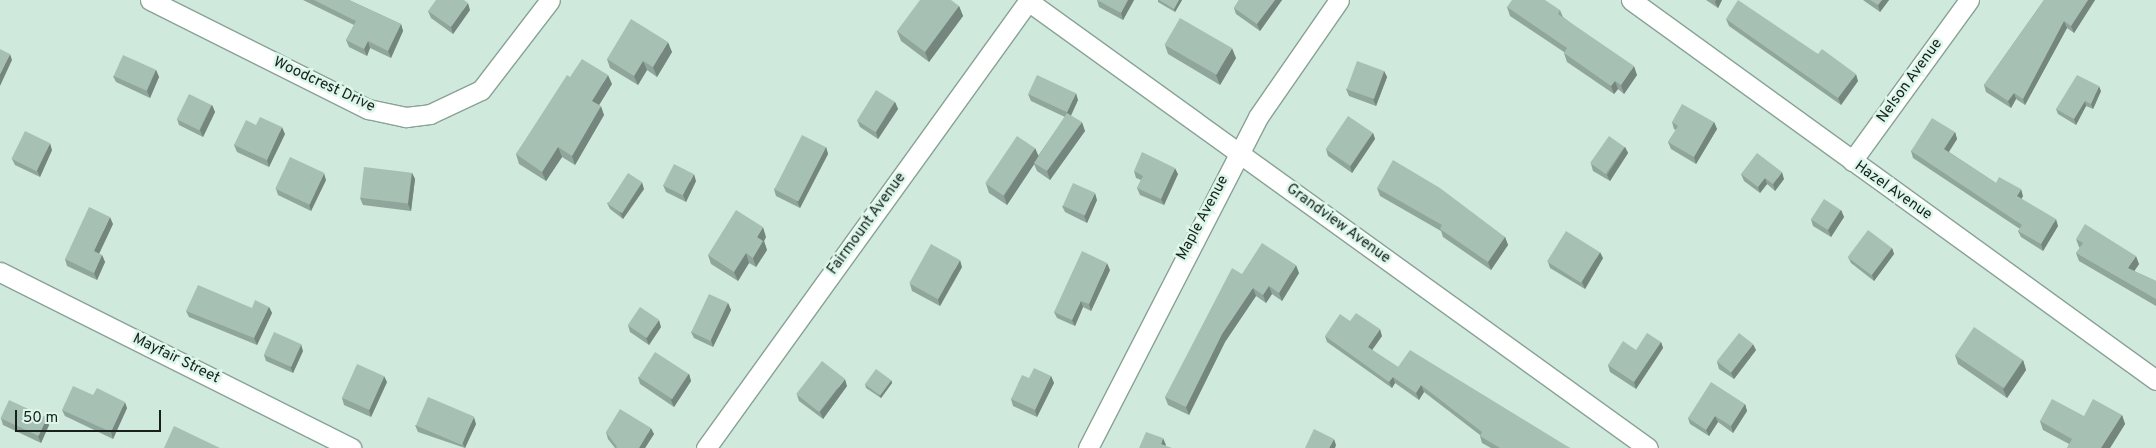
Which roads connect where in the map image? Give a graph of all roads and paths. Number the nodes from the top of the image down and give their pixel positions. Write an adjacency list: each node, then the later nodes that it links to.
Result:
1 (150, 0): 2 (street, Woodcrest Drive)
2 (550, 0)
3 (1029, 0): 7 (street, Grandview Avenue); 12 (street, Fairmount Avenue)
4 (1339, 0): 7 (street, Maple Avenue)
5 (1631, 0): 8 (street, Hazel Avenue)
6 (1969, 0): 8 (street, Nelson Avenue)
7 (1238, 152): 13 (street, Maple Avenue); 14 (street, Grandview Avenue)
8 (1852, 161): 10 (street, Hazel Avenue)
9 (0, 272): 11 (street, Mayfair Street)
10 (2156, 380)
11 (351, 448)
12 (706, 448)
13 (1088, 448)
14 (1648, 448)

